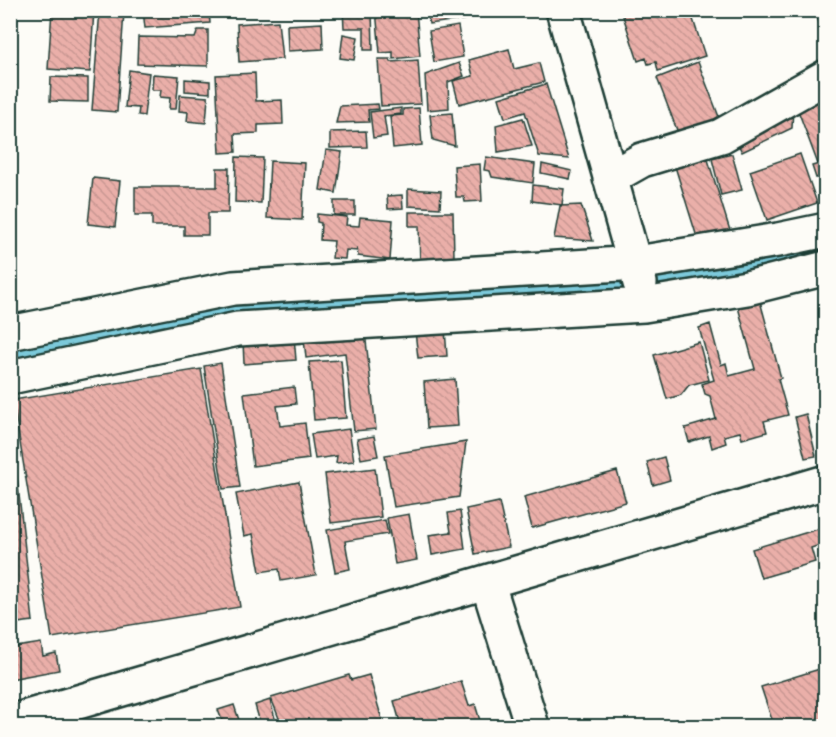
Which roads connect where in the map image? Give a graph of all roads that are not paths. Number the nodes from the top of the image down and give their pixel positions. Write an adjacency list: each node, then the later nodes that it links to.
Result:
1 (563, 10): 3 (main road)
2 (825, 77): 3 (main road)
3 (610, 178): 5 (main road)
4 (825, 230): 5 (main road)
5 (638, 267): 7 (main road); 8 (main road)
6 (825, 268): 8 (main road)
7 (233, 288): 9 (main road); 10 (main road)
8 (644, 305): 9 (main road)
9 (238, 329): 11 (main road)
10 (10, 333)
11 (10, 377)
12 (825, 482): 13 (main road)
13 (488, 584): 14 (main road); 15 (main road)
14 (10, 722)
15 (532, 726)

